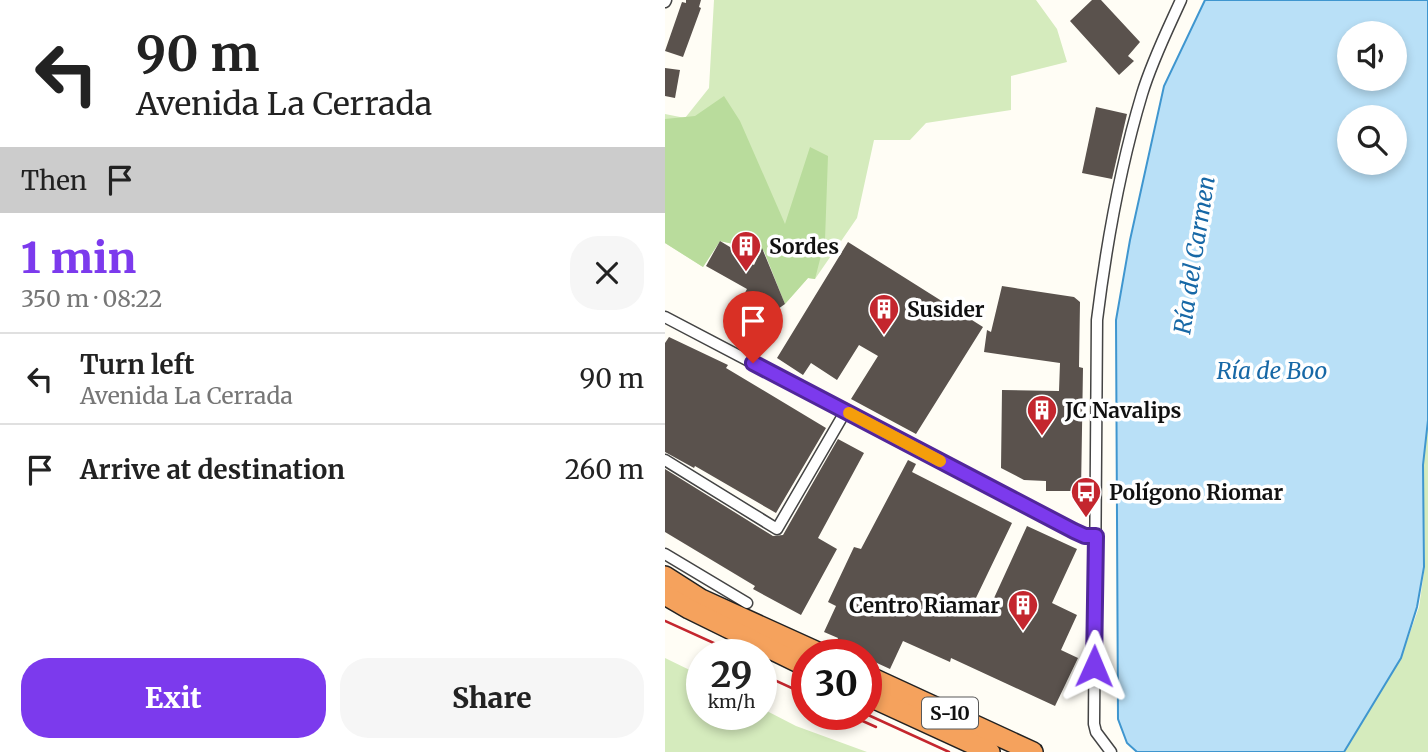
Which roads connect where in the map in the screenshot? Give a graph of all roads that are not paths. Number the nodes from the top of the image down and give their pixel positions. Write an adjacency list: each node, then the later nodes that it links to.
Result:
1 (1181, 0): 5 (street)
2 (666, 318): 3 (street)
3 (845, 412): 4 (street); 5 (street)
4 (665, 460)
5 (1096, 536): 16 (street)
6 (665, 554): 9 (street)
7 (665, 576): 10 (highway)
8 (665, 595): 11 (highway)
9 (747, 603)
10 (791, 640)
11 (791, 659)
12 (882, 682): 15 (highway, S-10)
13 (882, 702): 14 (highway, S-10)
14 (990, 752)
15 (1033, 752)
16 (1111, 752)

